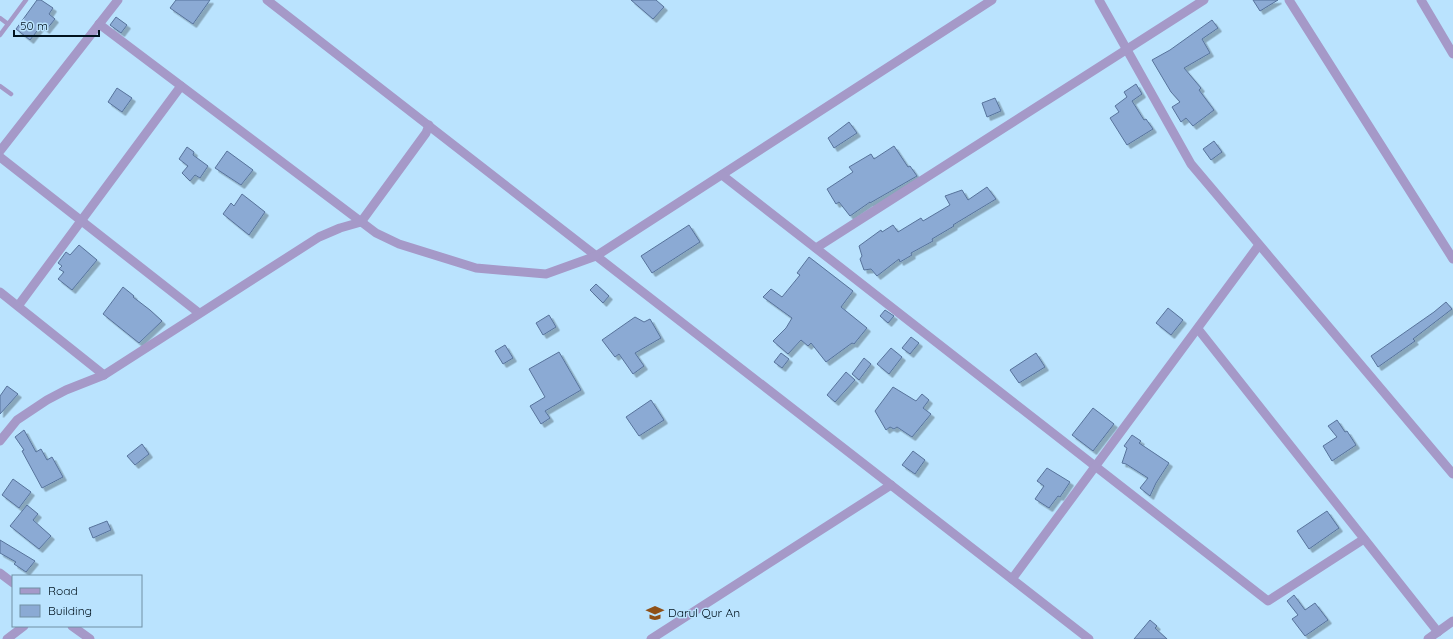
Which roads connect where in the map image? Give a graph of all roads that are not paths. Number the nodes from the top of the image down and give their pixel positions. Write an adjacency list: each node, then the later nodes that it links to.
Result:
1 (26, 0): 10 (lane)
2 (118, 0): 11 (street)
3 (267, 0): 18 (street)
4 (992, 0): 21 (street)
5 (1099, 0): 13 (street)
6 (1204, 0): 13 (street)
7 (1289, 0): 27 (street)
8 (1421, 0): 14 (street)
9 (0, 18): 10 (lane)
10 (8, 24): 12 (lane)
11 (99, 24): 16 (street); 19 (street)
12 (0, 35)
13 (1127, 49): 24 (street); 25 (street)
14 (1453, 54)
15 (0, 86): 17 (lane)
16 (182, 86): 22 (street); 23 (street)
17 (12, 94)
18 (429, 125): 23 (street); 26 (street)
19 (0, 151)
20 (0, 157): 22 (street)
21 (722, 175): 25 (street); 26 (street)
22 (82, 220): 29 (street); 30 (street)
23 (361, 222): 26 (street); 30 (street)
24 (1260, 245): 31 (street); 35 (street)
25 (816, 248): 34 (street)
26 (596, 256): 36 (street)
27 (1453, 259)
28 (0, 292): 29 (street)
29 (18, 306): 32 (street)
30 (199, 313): 32 (street)
31 (1198, 329): 34 (street); 37 (street)
32 (104, 375): 33 (street)
33 (0, 441)
34 (1096, 466): 37 (street); 39 (street)
35 (1453, 474)
36 (891, 485): 39 (street); 47 (street)
37 (1364, 539): 44 (street)
38 (0, 573): 40 (street)
39 (1012, 579): 48 (street)
40 (12, 582)
41 (1453, 621): 44 (street)
42 (23, 627): 45 (street)
43 (73, 627): 46 (street)
44 (1438, 632): 49 (street)
45 (8, 639)
46 (90, 639)
47 (651, 639)
48 (1089, 639)
49 (1428, 639)

